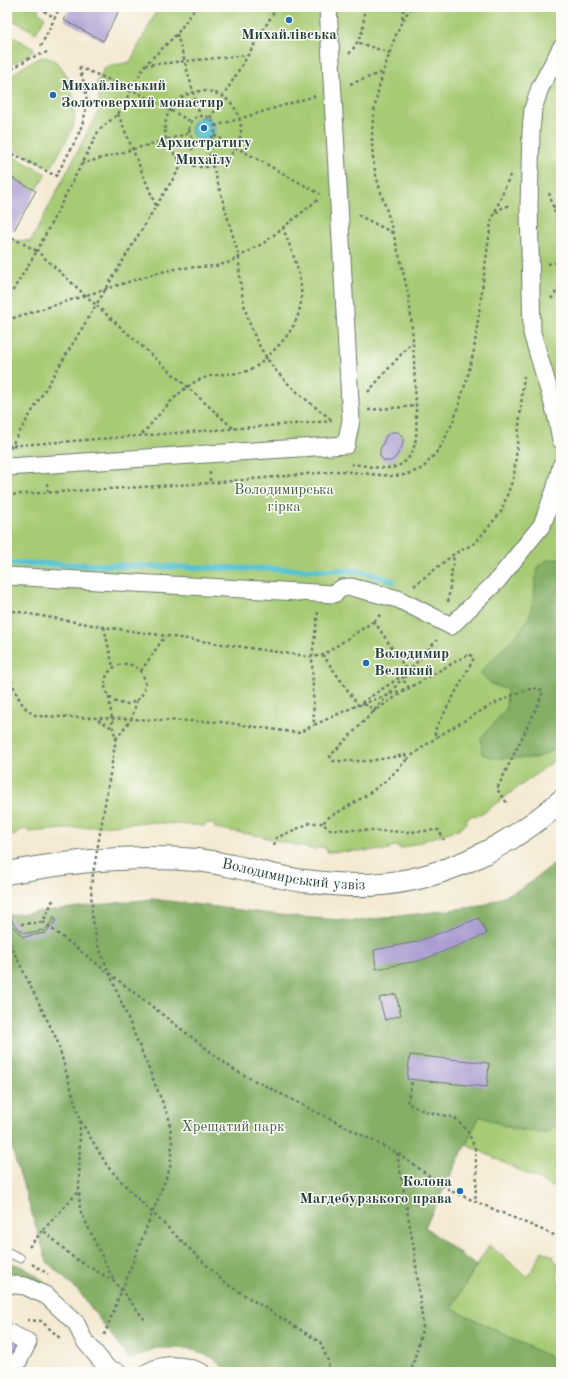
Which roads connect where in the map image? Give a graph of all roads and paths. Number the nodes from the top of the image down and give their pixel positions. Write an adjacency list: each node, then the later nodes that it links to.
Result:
1 (42, 7): 9 (path)
2 (60, 7): 9 (path)
3 (196, 7): 11 (path)
4 (277, 7): 17 (path)
5 (328, 7): 22 (street)
6 (364, 7): 12 (path)
7 (404, 7): 10 (path)
8 (412, 7): 10 (path)
9 (55, 18): 13 (path)
10 (402, 18): 16 (path)
11 (177, 34): 18 (path); 19 (path)
12 (358, 43): 16 (path); 22 (path)
13 (41, 46)
14 (561, 48): 67 (street)
15 (50, 50): 20 (path)
16 (390, 53): 21 (path)
17 (248, 55): 18 (path); 25 (path)
18 (185, 61): 19 (path); 24 (path)
19 (145, 65): 23 (path)
20 (7, 72)
21 (383, 72): 22 (path); 50 (path)
22 (333, 82): 30 (path); 45 (street)
23 (131, 89): 26 (path); 27 (path); 40 (path)
24 (194, 92): 25 (path); 26 (path); 28 (path)
25 (223, 97): 29 (path); 30 (path)
26 (171, 109): 31 (path); 35 (path)
27 (118, 114): 39 (path); 42 (path)
28 (200, 116): 29 (path); 31 (path)
29 (210, 118): 32 (path)
30 (240, 118): 32 (path); 38 (path)
31 (192, 122): 33 (path)
32 (215, 126): 34 (path)
33 (190, 133): 35 (path); 36 (path)
34 (214, 135): 37 (path); 38 (path)
35 (166, 140): 39 (path); 41 (path)
36 (197, 141): 37 (path); 41 (path)
37 (206, 142): 43 (path)
38 (237, 149): 43 (path); 49 (path)
39 (132, 150): 42 (path); 46 (path)
40 (7, 151)
41 (183, 162): 43 (path); 46 (path)
42 (81, 164): 52 (path)
43 (213, 167): 53 (path)
44 (512, 170): 74 (path)
45 (339, 205): 50 (path); 64 (street)
46 (156, 206): 54 (path)
47 (561, 206): 48 (path)
48 (554, 207)
49 (283, 228): 53 (path); 60 (path)
50 (393, 233): 59 (path)
51 (7, 235): 52 (path)
52 (37, 251): 55 (path); 56 (path)
53 (239, 258): 54 (path); 60 (path)
54 (106, 289): 55 (path); 57 (path)
55 (86, 295): 57 (path); 58 (path)
56 (7, 300)
57 (96, 305): 62 (path); 69 (path)
58 (7, 320)
59 (412, 342): 63 (path); 64 (path)
60 (266, 358): 62 (path); 65 (path)
61 (524, 373): 75 (path)
62 (187, 387): 65 (path); 66 (path)
63 (416, 406): 64 (path); 71 (path)
64 (350, 411): 73 (street)
65 (233, 428): 66 (path)
66 (142, 435): 69 (path)
67 (561, 440)
68 (7, 446): 69 (path)
69 (11, 446): 70 (path)
70 (7, 454)
71 (348, 463)
72 (561, 466): 83 (street)
73 (7, 467)
74 (7, 495)
75 (454, 554): 79 (path); 80 (path)
76 (7, 576): 77 (street)
77 (334, 594): 79 (street); 87 (path)
78 (454, 597): 80 (path)
79 (398, 599): 82 (path); 83 (street)
80 (447, 599): 83 (path)
81 (7, 610): 84 (path)
82 (374, 620): 86 (path); 91 (path)
83 (450, 626): 91 (path)
84 (104, 627): 85 (path); 88 (path)
85 (165, 636): 87 (path); 90 (path)
86 (323, 655): 87 (path); 96 (path)
87 (312, 657): 101 (path)
88 (114, 667): 90 (path); 94 (path)
89 (7, 669): 100 (path)
90 (141, 671): 95 (path)
91 (408, 672): 92 (path); 93 (path); 96 (path)
92 (409, 688): 93 (path); 97 (path); 103 (path)
93 (387, 695): 96 (path); 97 (path)
94 (109, 696): 95 (path); 98 (path)
95 (138, 700): 99 (path)
96 (358, 705): 97 (path); 101 (path)
97 (372, 712): 105 (path)
98 (110, 718): 99 (path); 100 (path); 102 (path)
99 (132, 718): 101 (path); 104 (path)
100 (96, 719): 102 (path)
101 (314, 725)
102 (113, 728): 104 (path, bridge)
103 (437, 737): 105 (path); 107 (path)
104 (116, 739): 129 (path, bridge)
105 (407, 759): 108 (path)
106 (561, 801): 111 (main road, Володимирський узвіз)
107 (507, 803)
108 (323, 823): 109 (path); 110 (path)
109 (444, 840)
110 (274, 846)
111 (7, 873)
112 (53, 900): 113 (path)
113 (44, 922): 114 (path); 118 (path)
114 (21, 924)
115 (7, 938): 117 (path)
116 (412, 1082): 120 (path)
117 (80, 1120): 119 (path); 134 (path)
118 (397, 1153): 120 (path); 135 (path)
119 (79, 1191): 121 (path); 125 (path)
120 (475, 1202): 122 (path)
121 (43, 1230): 124 (path); 125 (path)
122 (561, 1238)
123 (7, 1252): 124 (lane)
124 (20, 1258)
125 (114, 1281): 127 (path)
126 (7, 1284): 131 (street)
127 (146, 1320)
128 (7, 1332): 130 (street)
129 (104, 1335)
130 (13, 1372)
131 (118, 1372)
132 (148, 1372): 133 (street)
133 (201, 1372)
134 (329, 1372)
135 (411, 1372)

